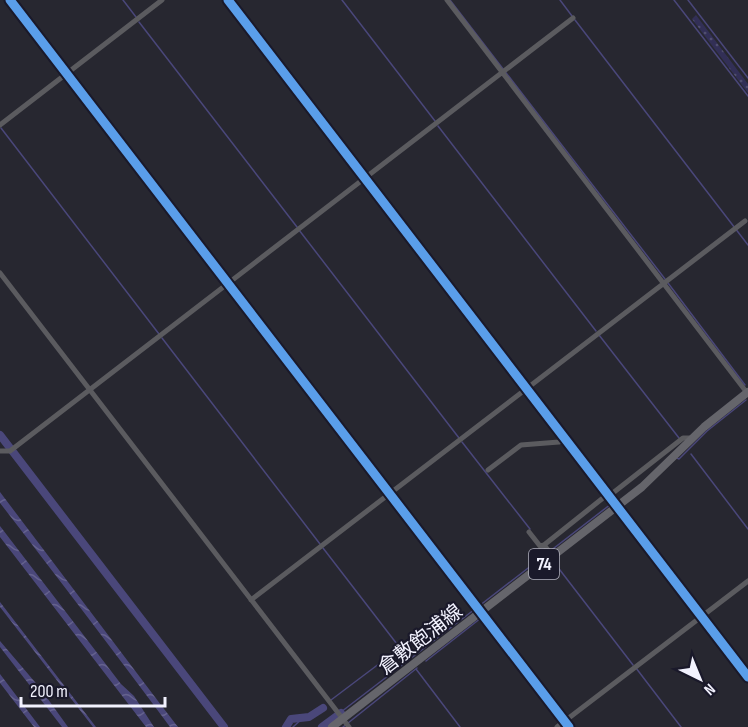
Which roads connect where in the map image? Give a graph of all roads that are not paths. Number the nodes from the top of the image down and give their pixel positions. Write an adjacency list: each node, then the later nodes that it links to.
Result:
1 (10, 0): 7 (street)
2 (162, 0): 7 (street)
3 (228, 0): 9 (street)
4 (447, 0): 6 (street)
5 (573, 18): 6 (street)
6 (504, 71): 9 (street); 12 (street)
7 (66, 73): 8 (street); 13 (street)
8 (0, 124)
9 (365, 179): 13 (street); 15 (street)
10 (745, 221): 12 (street)
11 (0, 273): 14 (street)
12 (666, 282): 15 (street); 16 (street)
13 (228, 283): 14 (street); 21 (street)
14 (91, 388): 19 (street); 27 (street)
15 (527, 389): 17 (street); 21 (street)
16 (748, 393): 18 (main road, 倉敷飽浦線 / 74)
17 (564, 438): 20 (street); 22 (street)
18 (692, 438): 22 (street); 23 (main road, 倉敷飽浦線 / 74)
19 (0, 451)
20 (488, 470)
21 (390, 494): 27 (street); 28 (street)
22 (610, 494): 23 (street); 25 (street)
23 (618, 507): 25 (main road, 倉敷飽浦線 / 74); 29 (street)
24 (529, 532): 25 (street)
25 (549, 551): 28 (main road, 倉敷飽浦線 / 74)
26 (748, 581): 29 (street)
27 (251, 600): 31 (street)
28 (478, 609): 31 (main road, 倉敷飽浦線 / 74); 32 (street)
29 (704, 615): 30 (street); 32 (street)
30 (748, 677)
31 (343, 720): 33 (main road, 倉敷飽浦線 / 74)
32 (566, 720): 34 (street); 35 (street)
33 (332, 727)
34 (557, 727)
35 (569, 727)

